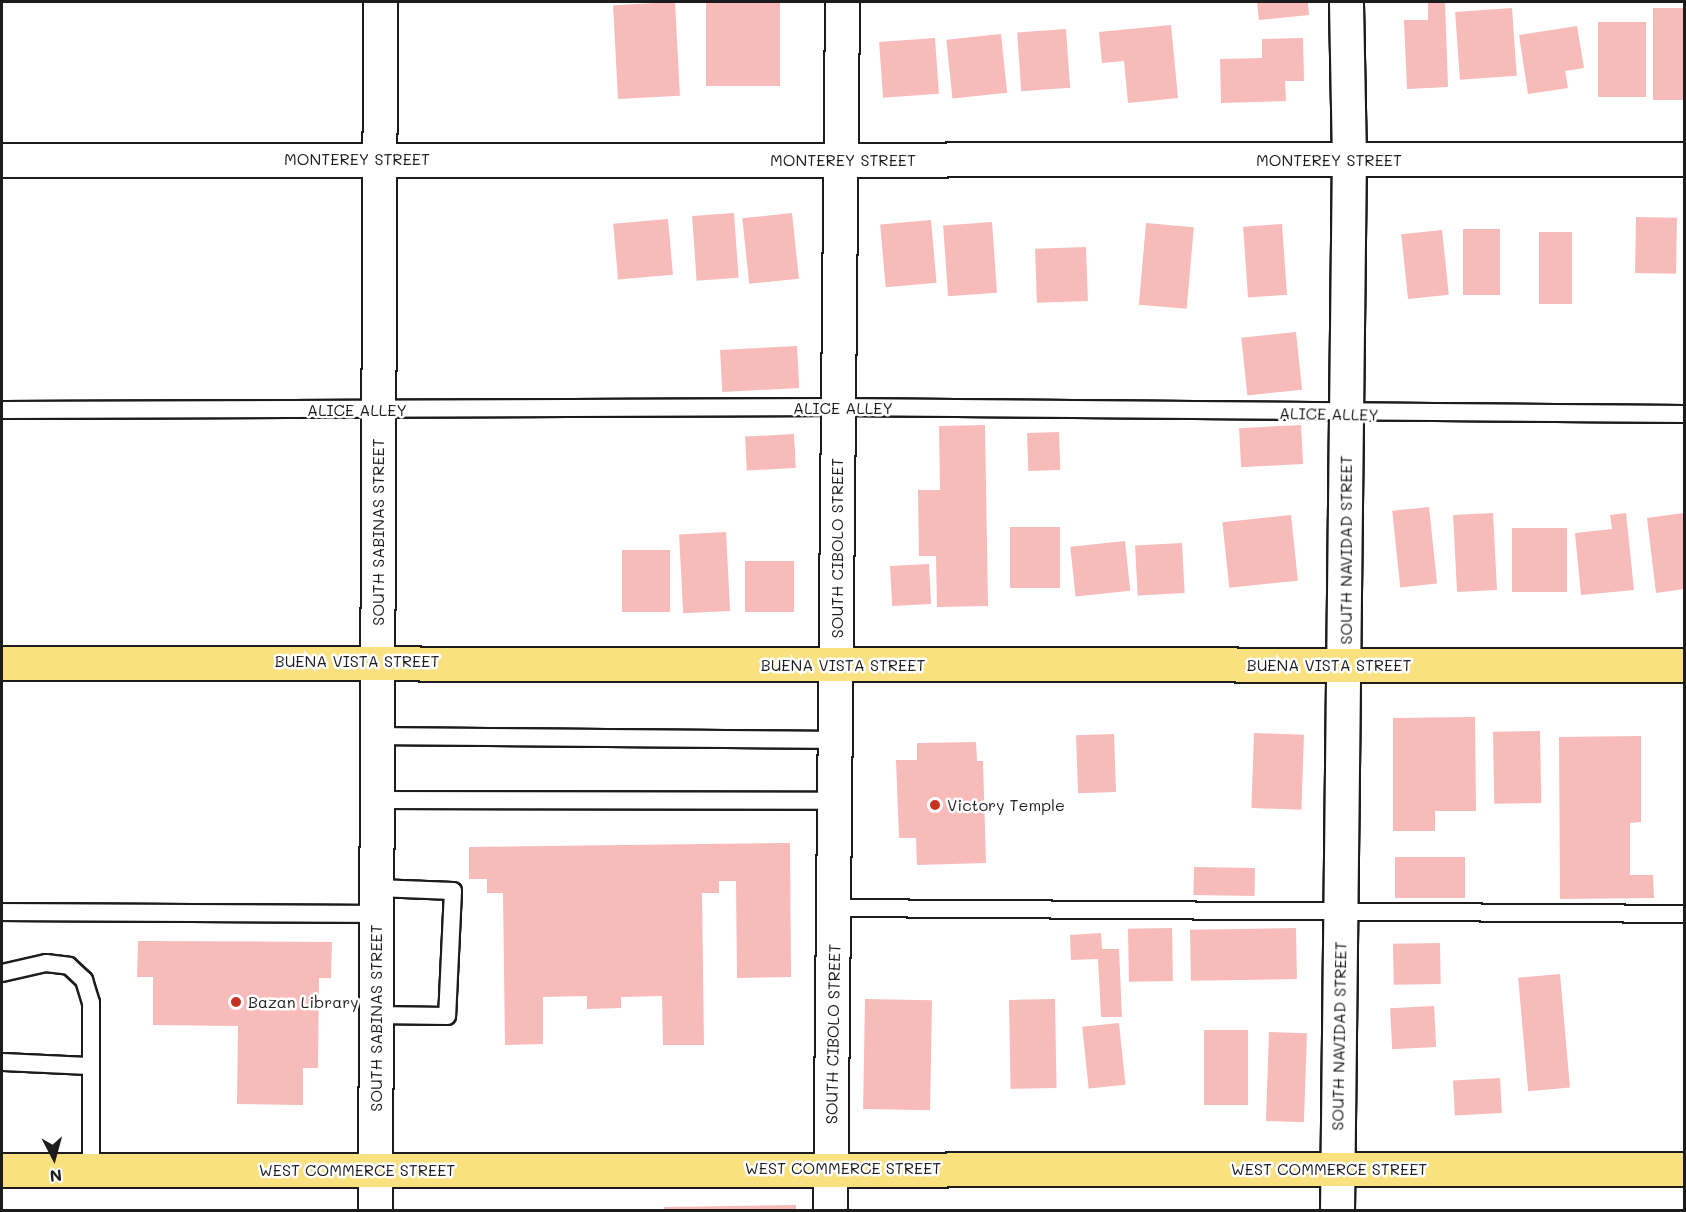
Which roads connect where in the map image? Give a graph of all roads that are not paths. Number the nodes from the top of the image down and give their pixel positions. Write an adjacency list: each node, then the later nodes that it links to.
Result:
1 (380, 2): 4 (street, SOUTH SABINAS STREET)
2 (842, 2): 7 (street, SOUTH CIBOLO STREET)
3 (1346, 2): 8 (street, SOUTH NAVIDAD STREET)
4 (379, 159): 6 (street, MONTEREY STREET); 7 (street, MONTEREY STREET); 11 (street, SOUTH SABINAS STREET)
5 (1684, 159): 8 (street, MONTEREY STREET)
6 (2, 160)
7 (841, 160): 8 (street, MONTEREY STREET); 9 (street, SOUTH CIBOLO STREET)
8 (1349, 160): 13 (street, SOUTH NAVIDAD STREET)
9 (837, 407): 11 (lane, ALICE ALLEY); 13 (lane, ALICE ALLEY); 18 (street, SOUTH CIBOLO STREET)
10 (2, 410): 11 (lane, ALICE ALLEY)
11 (378, 410): 14 (street, SOUTH SABINAS STREET)
12 (1684, 414): 13 (lane, ALICE ALLEY)
13 (1347, 415): 16 (street, SOUTH NAVIDAD STREET)
14 (379, 661): 15 (main road, BUENA VISTA STREET); 18 (main road, BUENA VISTA STREET); 19 (street, SOUTH SABINAS STREET)
15 (2, 663)
16 (1345, 664): 17 (main road, BUENA VISTA STREET); 18 (main road, BUENA VISTA STREET); 27 (street, SOUTH NAVIDAD STREET)
17 (1684, 665)
18 (837, 666): 20 (street, SOUTH CIBOLO STREET)
19 (378, 736): 20 (lane); 21 (street, SOUTH SABINAS STREET)
20 (836, 740): 22 (street, SOUTH CIBOLO STREET)
21 (377, 800): 22 (lane); 23 (street, SOUTH SABINAS STREET)
22 (835, 801): 24 (street, SOUTH CIBOLO STREET)
23 (377, 901): 25 (lane); 29 (street, SOUTH SABINAS STREET); 29 (lane)
24 (835, 909): 27 (lane); 32 (street, SOUTH CIBOLO STREET)
25 (2, 912)
26 (1684, 914): 27 (lane)
27 (1342, 916): 37 (street, SOUTH NAVIDAD STREET)
28 (2, 973): 31 (lane)
29 (377, 1015): 36 (street, SOUTH SABINAS STREET)
30 (2, 1062): 31 (lane)
31 (91, 1066): 33 (lane)
32 (830, 1167): 36 (main road, WEST COMMERCE STREET); 37 (main road, WEST COMMERCE STREET); 39 (street, SOUTH CIBOLO STREET)
33 (90, 1169): 35 (main road, WEST COMMERCE STREET); 36 (main road, WEST COMMERCE STREET)
34 (1684, 1169): 37 (main road, WEST COMMERCE STREET)
35 (2, 1170)
36 (375, 1170): 38 (street, SOUTH SABINAS STREET)
37 (1337, 1170): 40 (street, SOUTH NAVIDAD STREET)
38 (375, 1210)
39 (830, 1210)
40 (1337, 1210)

